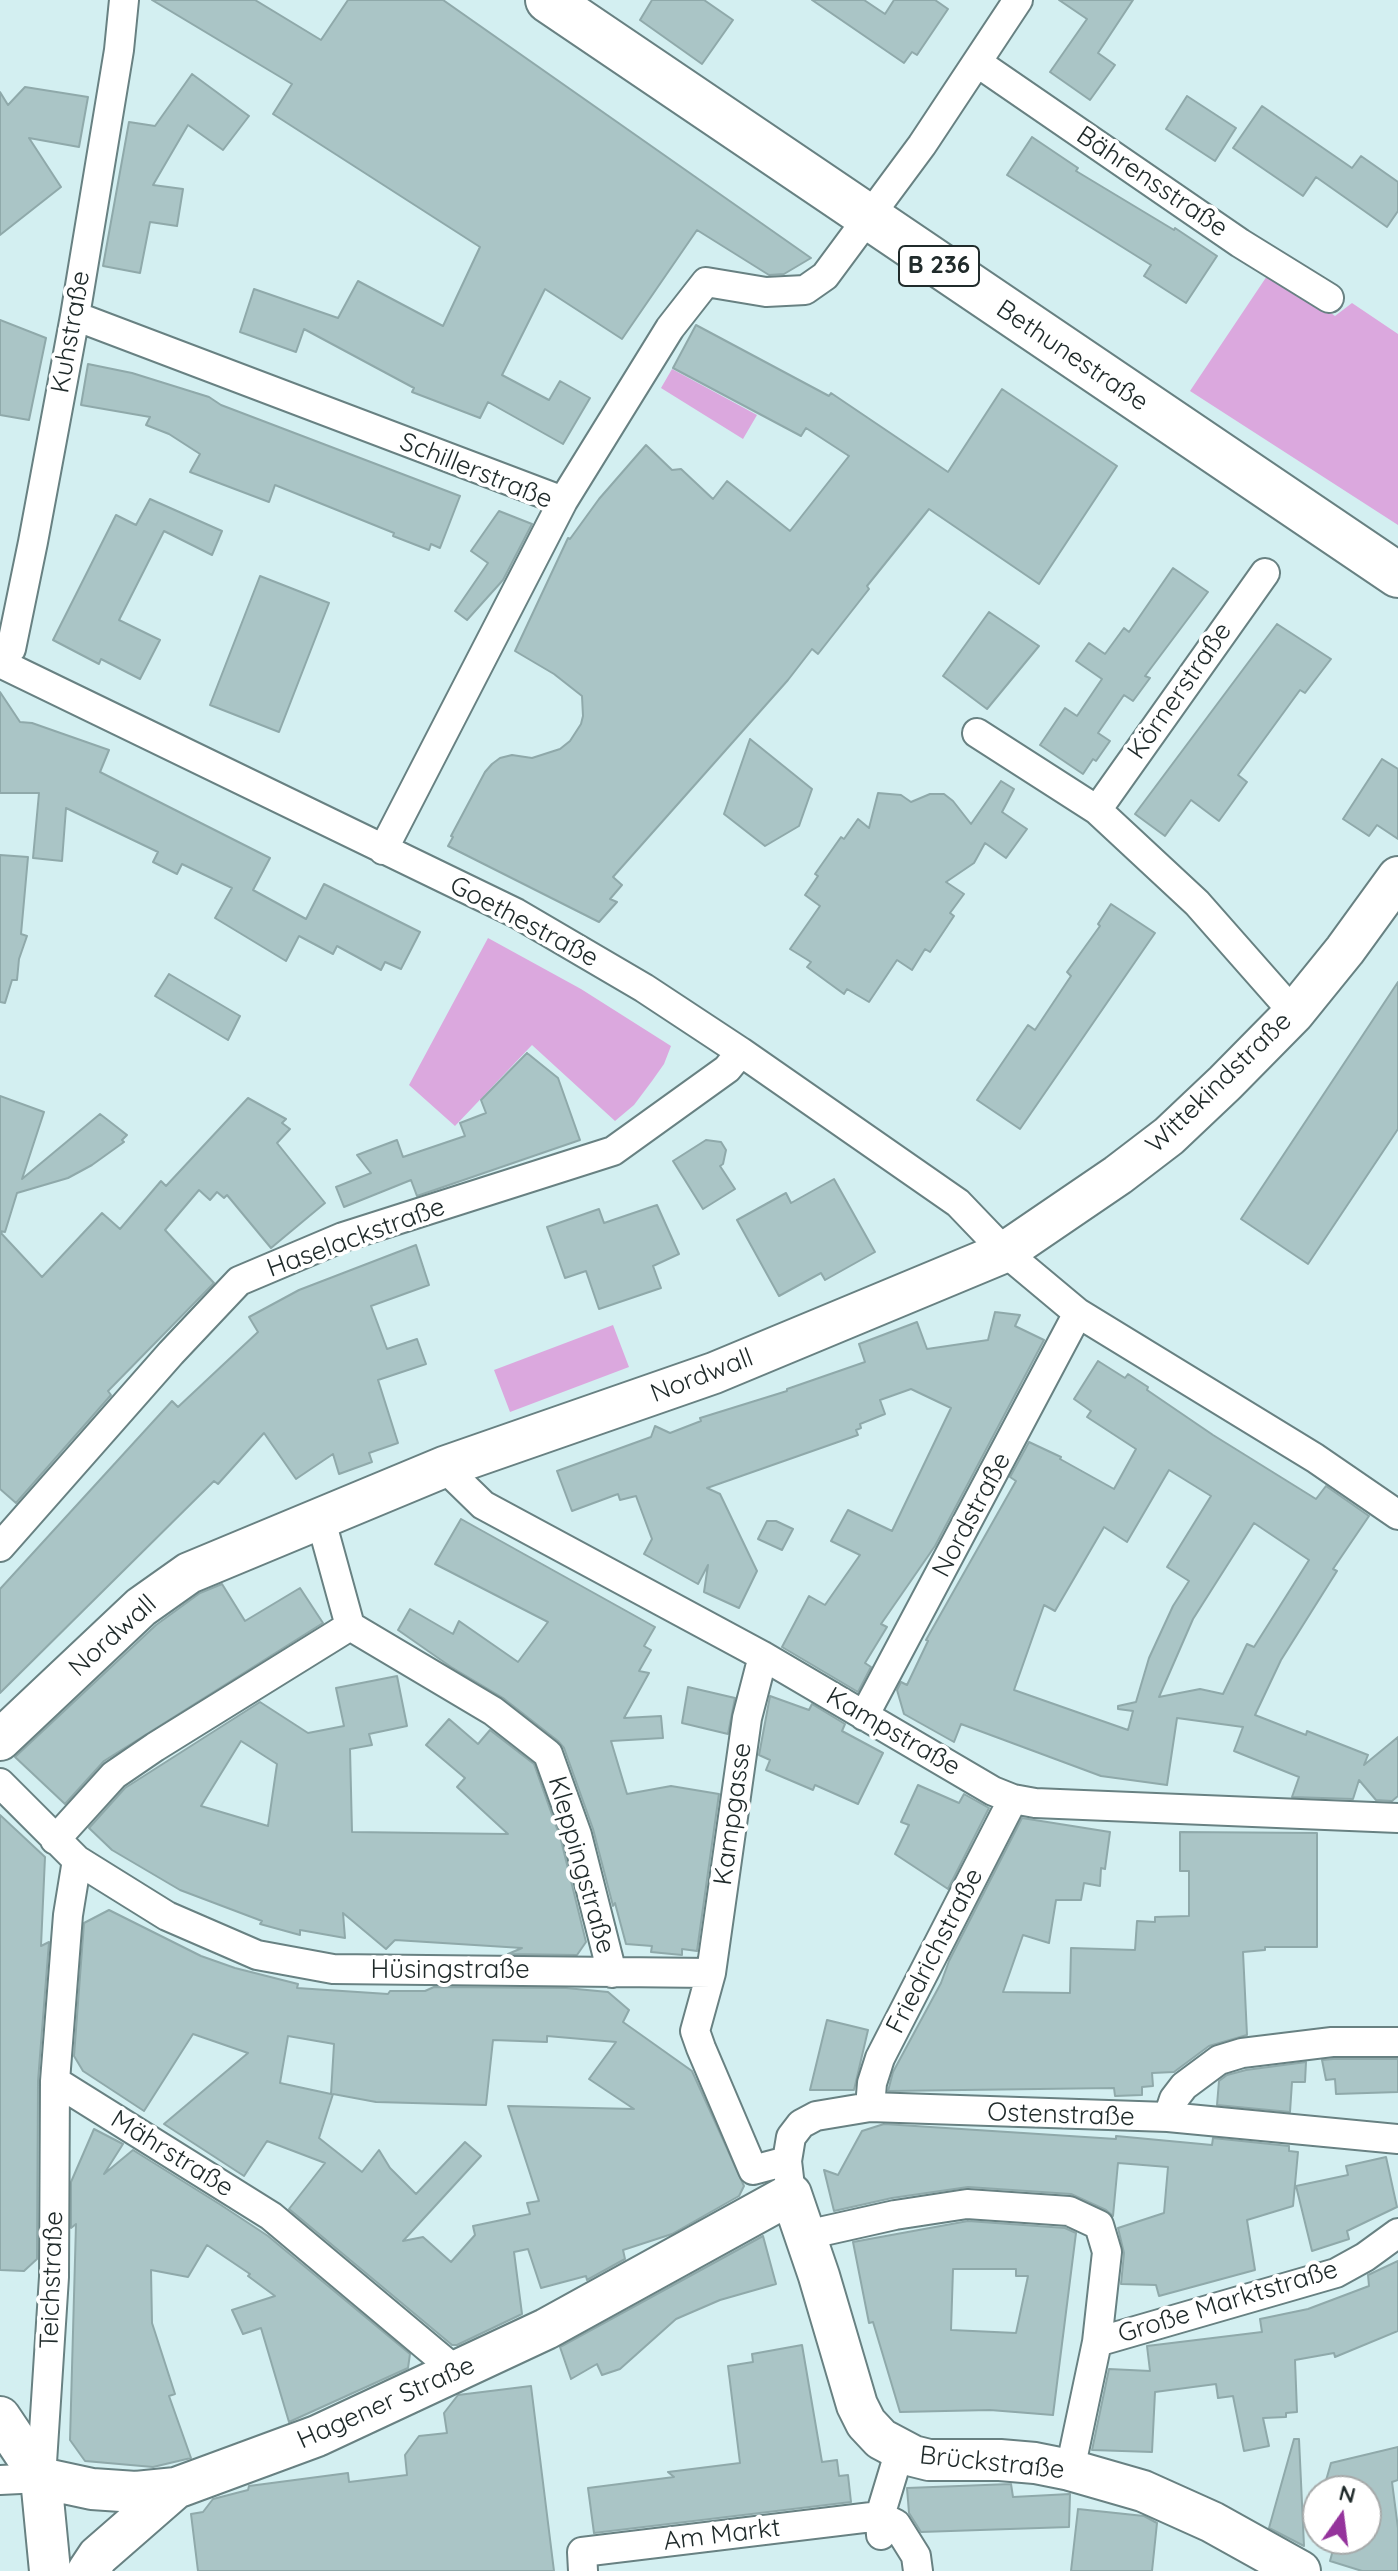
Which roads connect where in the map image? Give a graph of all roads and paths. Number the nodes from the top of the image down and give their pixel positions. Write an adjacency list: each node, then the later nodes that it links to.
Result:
1 (124, 0): 7 (street, Kuhstraße)
2 (548, 0): 5 (main road, Bethunestraße / B 236)
3 (1018, 0): 4 (street)
4 (978, 63): 5 (street); 6 (street, Bährensstraße)
5 (868, 219): 8 (street); 10 (main road, Bethunestraße / B 236)
6 (1329, 298)
7 (75, 316): 8 (street, Schillerstraße); 11 (street, Kuhstraße)
8 (563, 501): 14 (street, Schillerstraße)
9 (1265, 573): 13 (street, Körnerstraße)
10 (1398, 575)
11 (0, 661): 14 (street, Goethestraße)
12 (977, 733): 13 (street)
13 (1097, 810): 16 (street)
14 (383, 850): 17 (street, Goethestraße)
15 (1395, 888): 16 (main road, Wittekindstraße)
16 (1294, 1013): 18 (main road, Wittekindstraße)
17 (741, 1052): 18 (street, Goethestraße); 23 (street, Haselackstraße)
18 (1005, 1252): 19 (street); 20 (main road, Nordwall)
19 (1078, 1313): 21 (street); 26 (street, Nordstraße)
20 (444, 1467): 22 (main road, Nordwall); 25 (street, Kampstraße)
21 (1398, 1515)
22 (320, 1517): 24 (street); 27 (main road, Nordwall)
23 (0, 1547)
24 (350, 1626): 31 (street); 33 (street, Kleppingstraße)
25 (763, 1656): 26 (street, Kampstraße); 34 (street, Kampgasse)
26 (864, 1716): 29 (street, Kampstraße)
27 (0, 1740)
28 (0, 1783): 31 (street, Hüsingstraße)
29 (1013, 1799): 30 (street, Kampstraße); 37 (street, Friedrichstraße)
30 (1398, 1818)
31 (55, 1840): 32 (street, Hüsingstraße)
32 (77, 1860): 33 (street, Hüsingstraße); 36 (street)
33 (612, 1973): 34 (street, Hüsingstraße)
34 (711, 1973): 40 (street)
35 (1398, 2042): 38 (street)
36 (55, 2081): 44 (street, Mährstraße); 48 (street, Teichstraße)
37 (870, 2107): 38 (street, Ostenstraße); 40 (street, Ostenstraße)
38 (1168, 2117): 39 (street, Ostenstraße)
39 (1398, 2139)
40 (789, 2178): 42 (main road, Brückstraße); 44 (main road, Hagener Straße)
41 (1398, 2233): 43 (street, Große Marktstraße)
42 (806, 2235): 43 (street, Große Marktstraße); 46 (main road, Brückstraße)
43 (1097, 2342): 47 (street, Große Marktstraße)
44 (456, 2371): 50 (main road, Hagener Straße)
45 (0, 2417): 48 (main road)
46 (900, 2450): 47 (main road, Brückstraße); 52 (street)
47 (1070, 2470): 57 (main road, Brückstraße)
48 (41, 2478): 49 (street); 50 (main road, Hagener Straße); 53 (main road)
49 (0, 2480)
50 (176, 2488): 54 (main road)
51 (909, 2511): 52 (street, Am Markt)
52 (881, 2527): 55 (street, Am Markt); 56 (street)
53 (50, 2571)
54 (88, 2571)
55 (583, 2571)
56 (918, 2571)
57 (1300, 2571)

